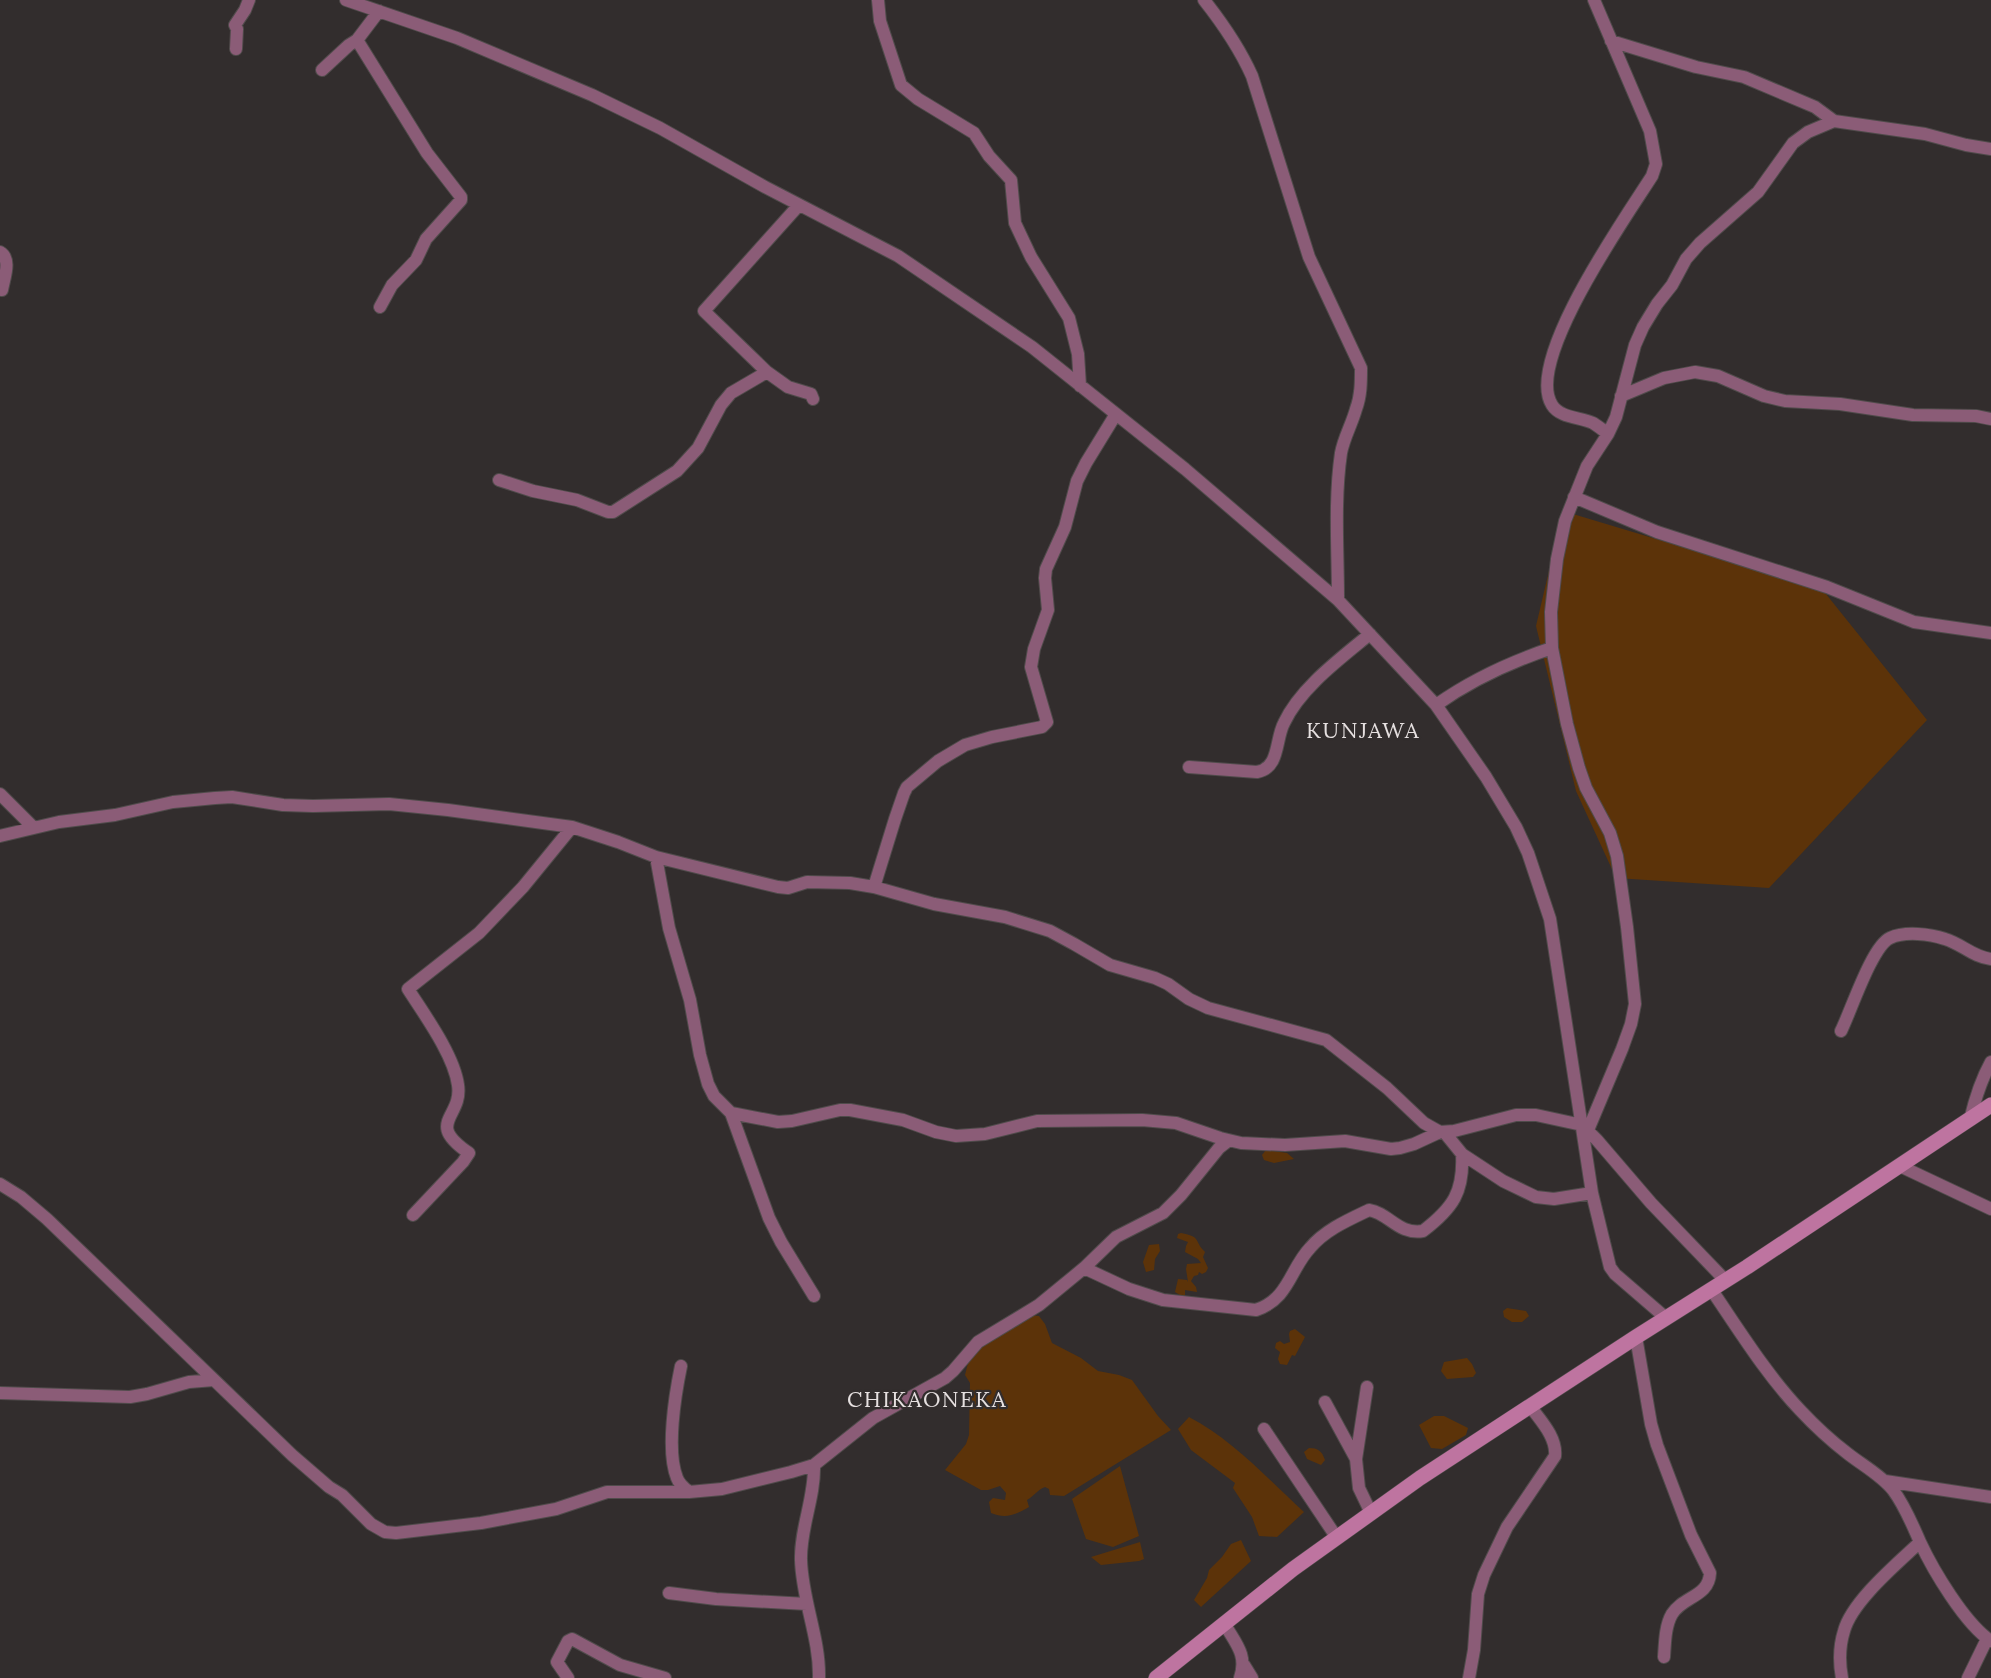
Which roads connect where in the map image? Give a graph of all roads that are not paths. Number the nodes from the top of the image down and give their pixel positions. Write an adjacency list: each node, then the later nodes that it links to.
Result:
1 (249, 0): 9 (street)
2 (346, 0): 6 (street)
3 (878, 0): 18 (street)
4 (1204, 0): 26 (street)
5 (1594, 0): 8 (street)
6 (381, 7): 7 (street); 13 (street)
7 (357, 40): 10 (street); 16 (street)
8 (1611, 41): 11 (street); 23 (street)
9 (236, 49)
10 (322, 70)
11 (1834, 121): 12 (street); 19 (street)
12 (1991, 149)
13 (799, 205): 17 (street); 18 (street)
14 (0, 252): 15 (street)
15 (2, 290)
16 (380, 307)
17 (767, 372): 20 (street); 24 (street)
18 (1080, 386): 21 (street)
19 (1621, 396): 22 (street); 23 (street)
20 (813, 399)
21 (1116, 414): 26 (street); 37 (street)
22 (1991, 419)
23 (1608, 434): 25 (street)
24 (499, 480)
25 (1574, 497): 27 (street); 29 (street)
26 (1338, 600): 28 (street)
27 (1991, 633)
28 (1370, 634): 30 (street); 31 (street)
29 (1552, 648): 30 (street); 44 (street)
30 (1436, 705): 44 (street)
31 (1189, 767)
32 (0, 794): 33 (street)
33 (33, 827): 34 (street); 35 (street)
34 (572, 828): 36 (street); 52 (street)
35 (0, 836)
36 (656, 857): 37 (street); 42 (street)
37 (874, 887): 45 (street)
38 (1991, 959): 39 (street)
39 (1841, 1031)
40 (1991, 1062): 43 (street)
41 (1991, 1105): 43 (main road)
42 (731, 1113): 46 (street); 56 (street)
43 (1970, 1120): 48 (main road)
44 (1585, 1127): 45 (street); 50 (street); 54 (street)
45 (1442, 1133): 46 (street); 47 (street)
46 (1228, 1141): 53 (street)
47 (1462, 1154): 50 (street); 53 (street)
48 (1900, 1166): 51 (street); 54 (main road)
49 (0, 1184): 60 (street)
50 (1592, 1193): 57 (street)
51 (1991, 1209)
52 (413, 1215)
53 (1084, 1268): 67 (street)
54 (1725, 1280): 55 (main road)
55 (1711, 1289): 57 (main road); 68 (street)
56 (814, 1296)
57 (1666, 1318): 58 (main road)
58 (1636, 1337): 64 (main road); 78 (street)
59 (681, 1366): 69 (street)
60 (214, 1380): 62 (street); 69 (street)
61 (1367, 1387): 66 (street)
62 (0, 1393)
63 (1324, 1402): 66 (street)
64 (1530, 1406): 71 (main road); 86 (street)
65 (1264, 1428): 72 (street)
66 (1356, 1459): 71 (street)
67 (814, 1465): 69 (street); 75 (street)
68 (1885, 1481): 70 (street); 73 (street)
69 (689, 1492)
70 (1991, 1497)
71 (1371, 1513): 72 (main road)
72 (1337, 1538): 76 (main road)
73 (1920, 1542): 77 (street); 87 (street)
74 (669, 1593): 75 (street)
75 (807, 1604): 82 (street)
76 (1224, 1623): 79 (street); 83 (main road)
77 (1989, 1640): 88 (street)
78 (1664, 1657)
79 (1244, 1665): 84 (street); 85 (street)
80 (568, 1678): 81 (street)
81 (665, 1678)
82 (819, 1678)
83 (1156, 1678)
84 (1240, 1678)
85 (1252, 1678)
86 (1469, 1678)
87 (1842, 1678)
88 (1968, 1678)

